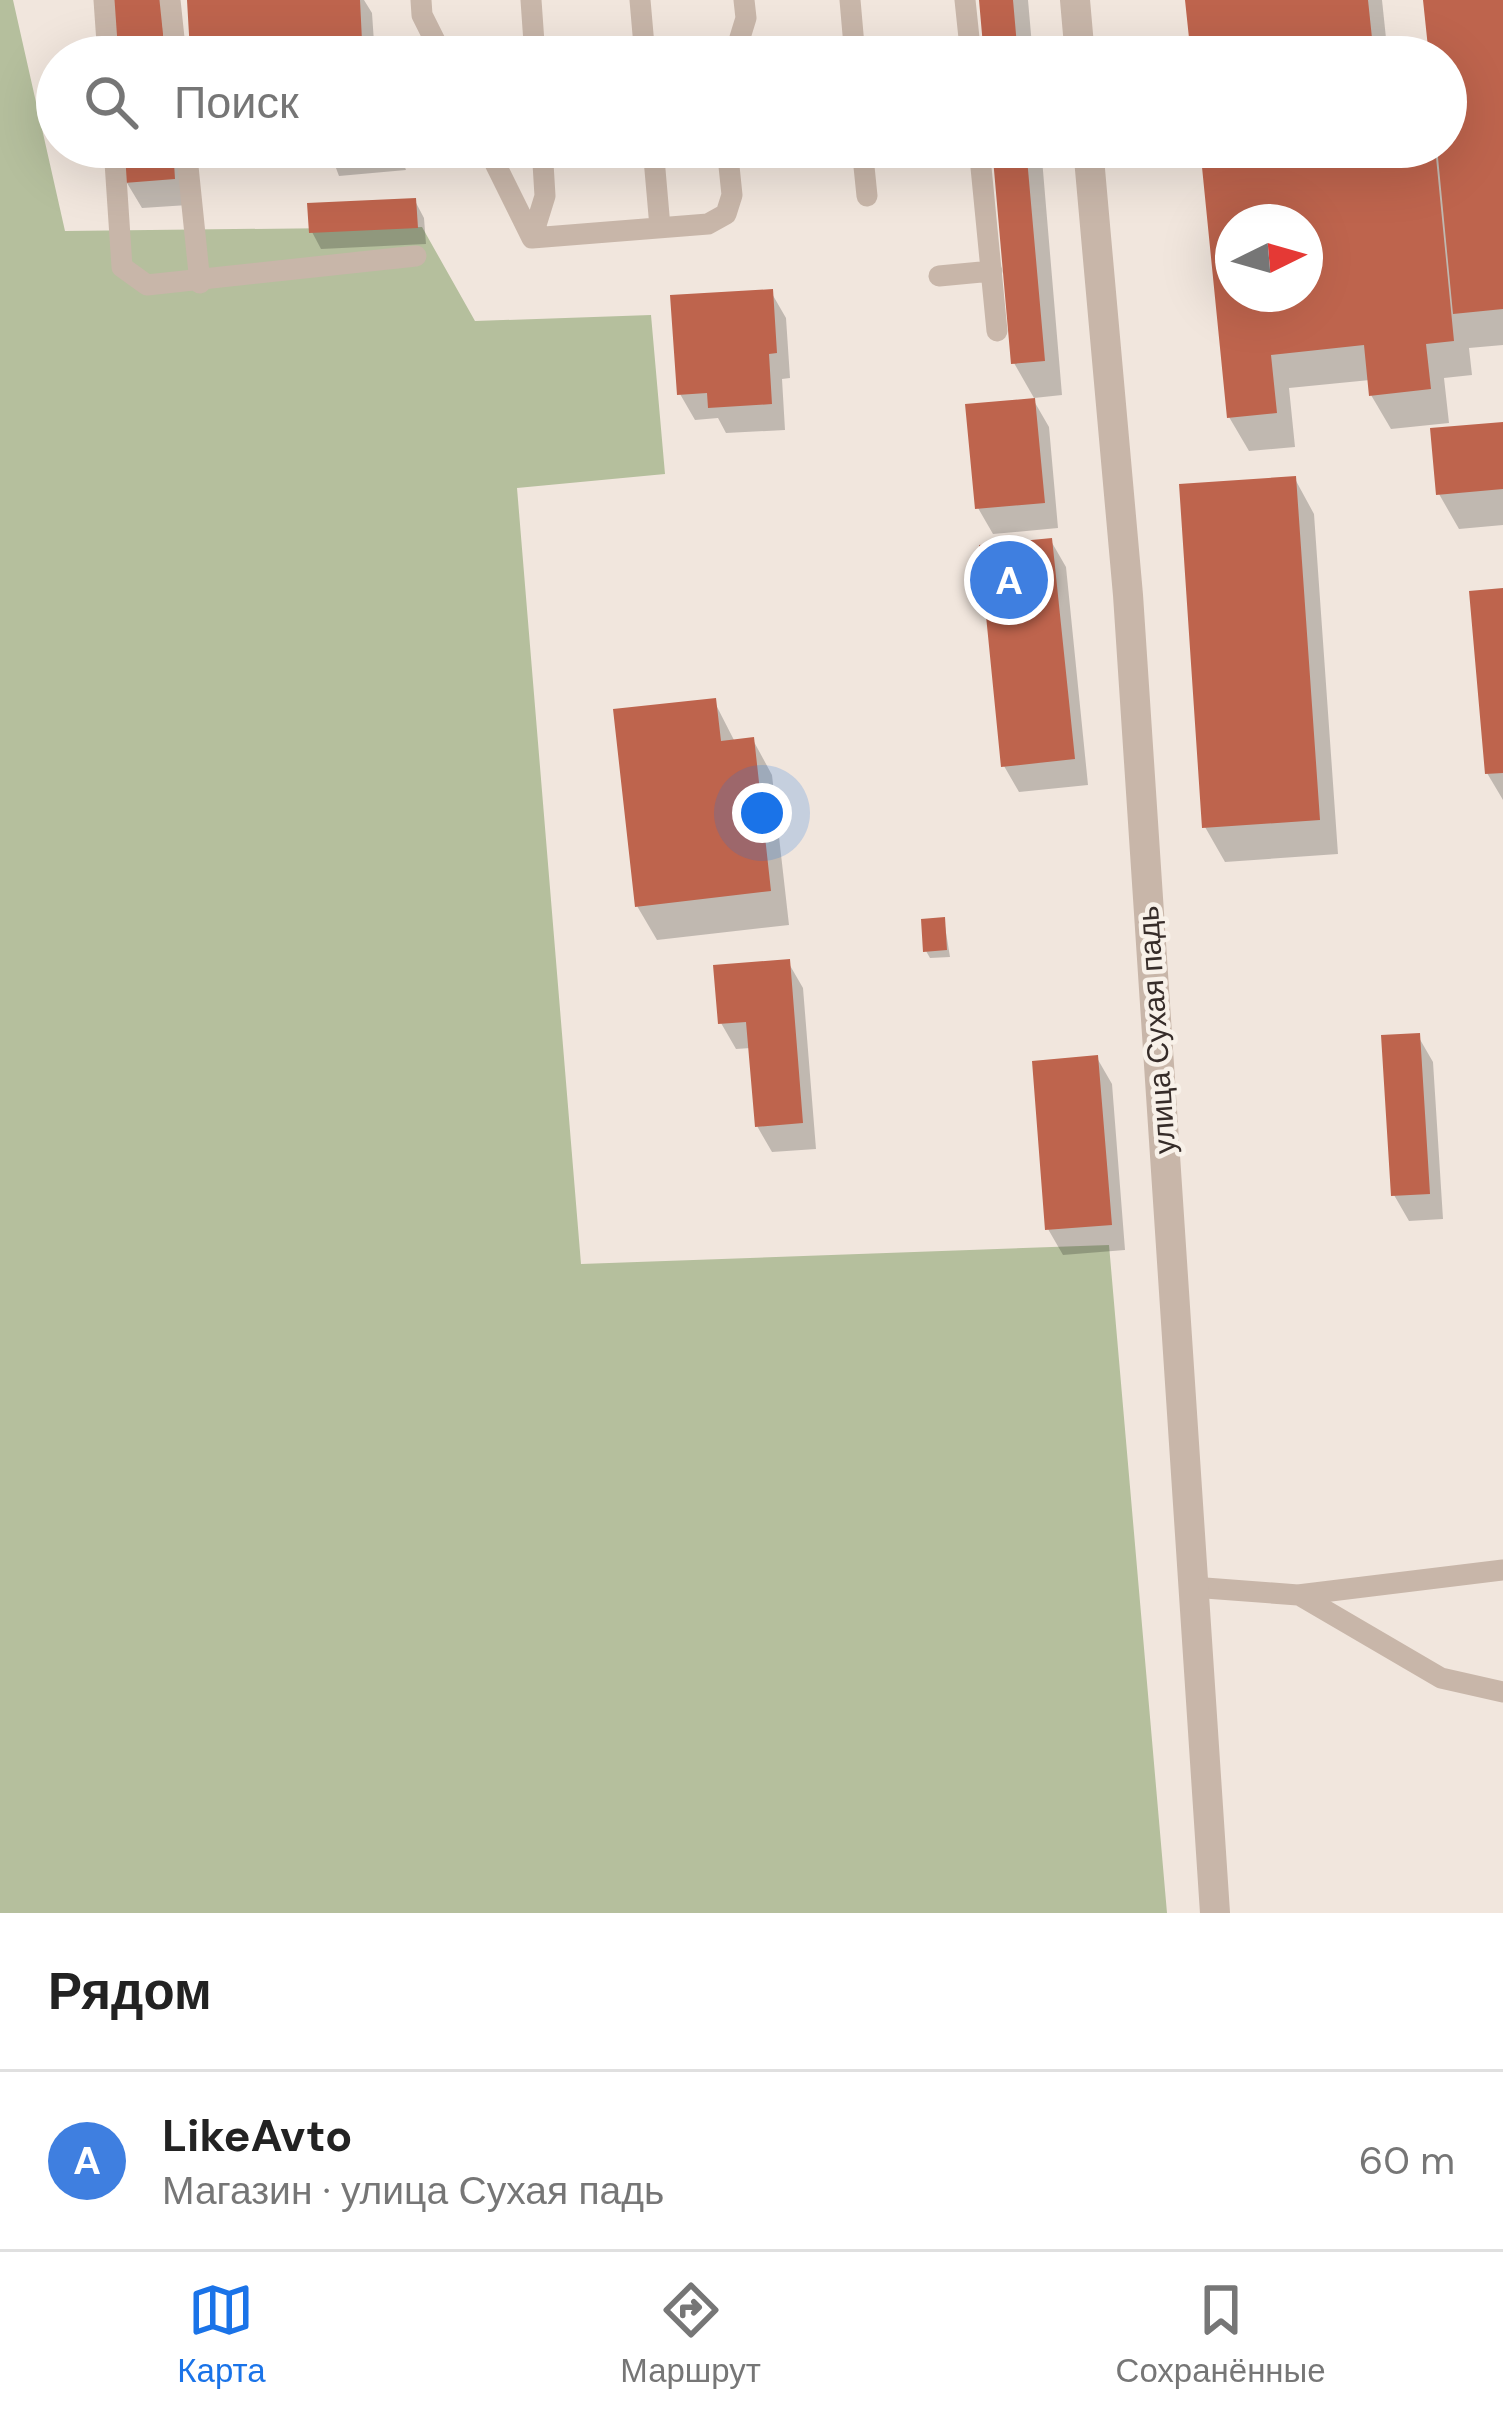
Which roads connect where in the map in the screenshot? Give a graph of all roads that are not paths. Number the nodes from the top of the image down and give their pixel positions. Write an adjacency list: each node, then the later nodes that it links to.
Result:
1 (104, 0): 10 (lane)
2 (170, 0): 11 (lane)
3 (421, 0): 12 (lane)
4 (531, 0): 13 (lane)
5 (640, 0): 14 (lane)
6 (744, 0): 15 (lane)
7 (850, 0): 16 (lane)
8 (965, 0): 17 (lane)
9 (1075, 0): 18 (street)
10 (107, 36)
11 (174, 36)
12 (432, 36)
13 (534, 36)
14 (643, 36)
15 (740, 36)
16 (853, 36)
17 (968, 36)
18 (1078, 36)
19 (115, 168): 34 (lane)
20 (188, 168): 34 (lane)
21 (497, 168): 30 (lane)
22 (543, 168): 30 (lane)
23 (655, 168): 29 (lane)
24 (730, 168): 29 (lane)
25 (864, 168): 28 (lane)
26 (982, 168): 32 (lane)
27 (1090, 168): 37 (street, улица Сухая падь)
28 (867, 196)
29 (660, 227): 30 (lane)
30 (532, 238)
31 (416, 256): 34 (lane)
32 (992, 271): 33 (lane); 35 (lane)
33 (939, 276)
34 (200, 283)
35 (997, 331)
36 (1503, 1570): 38 (lane)
37 (1192, 1587): 38 (lane); 40 (street, улица Сухая падь)
38 (1298, 1594): 39 (lane)
39 (1503, 1692)
40 (1216, 1913)

